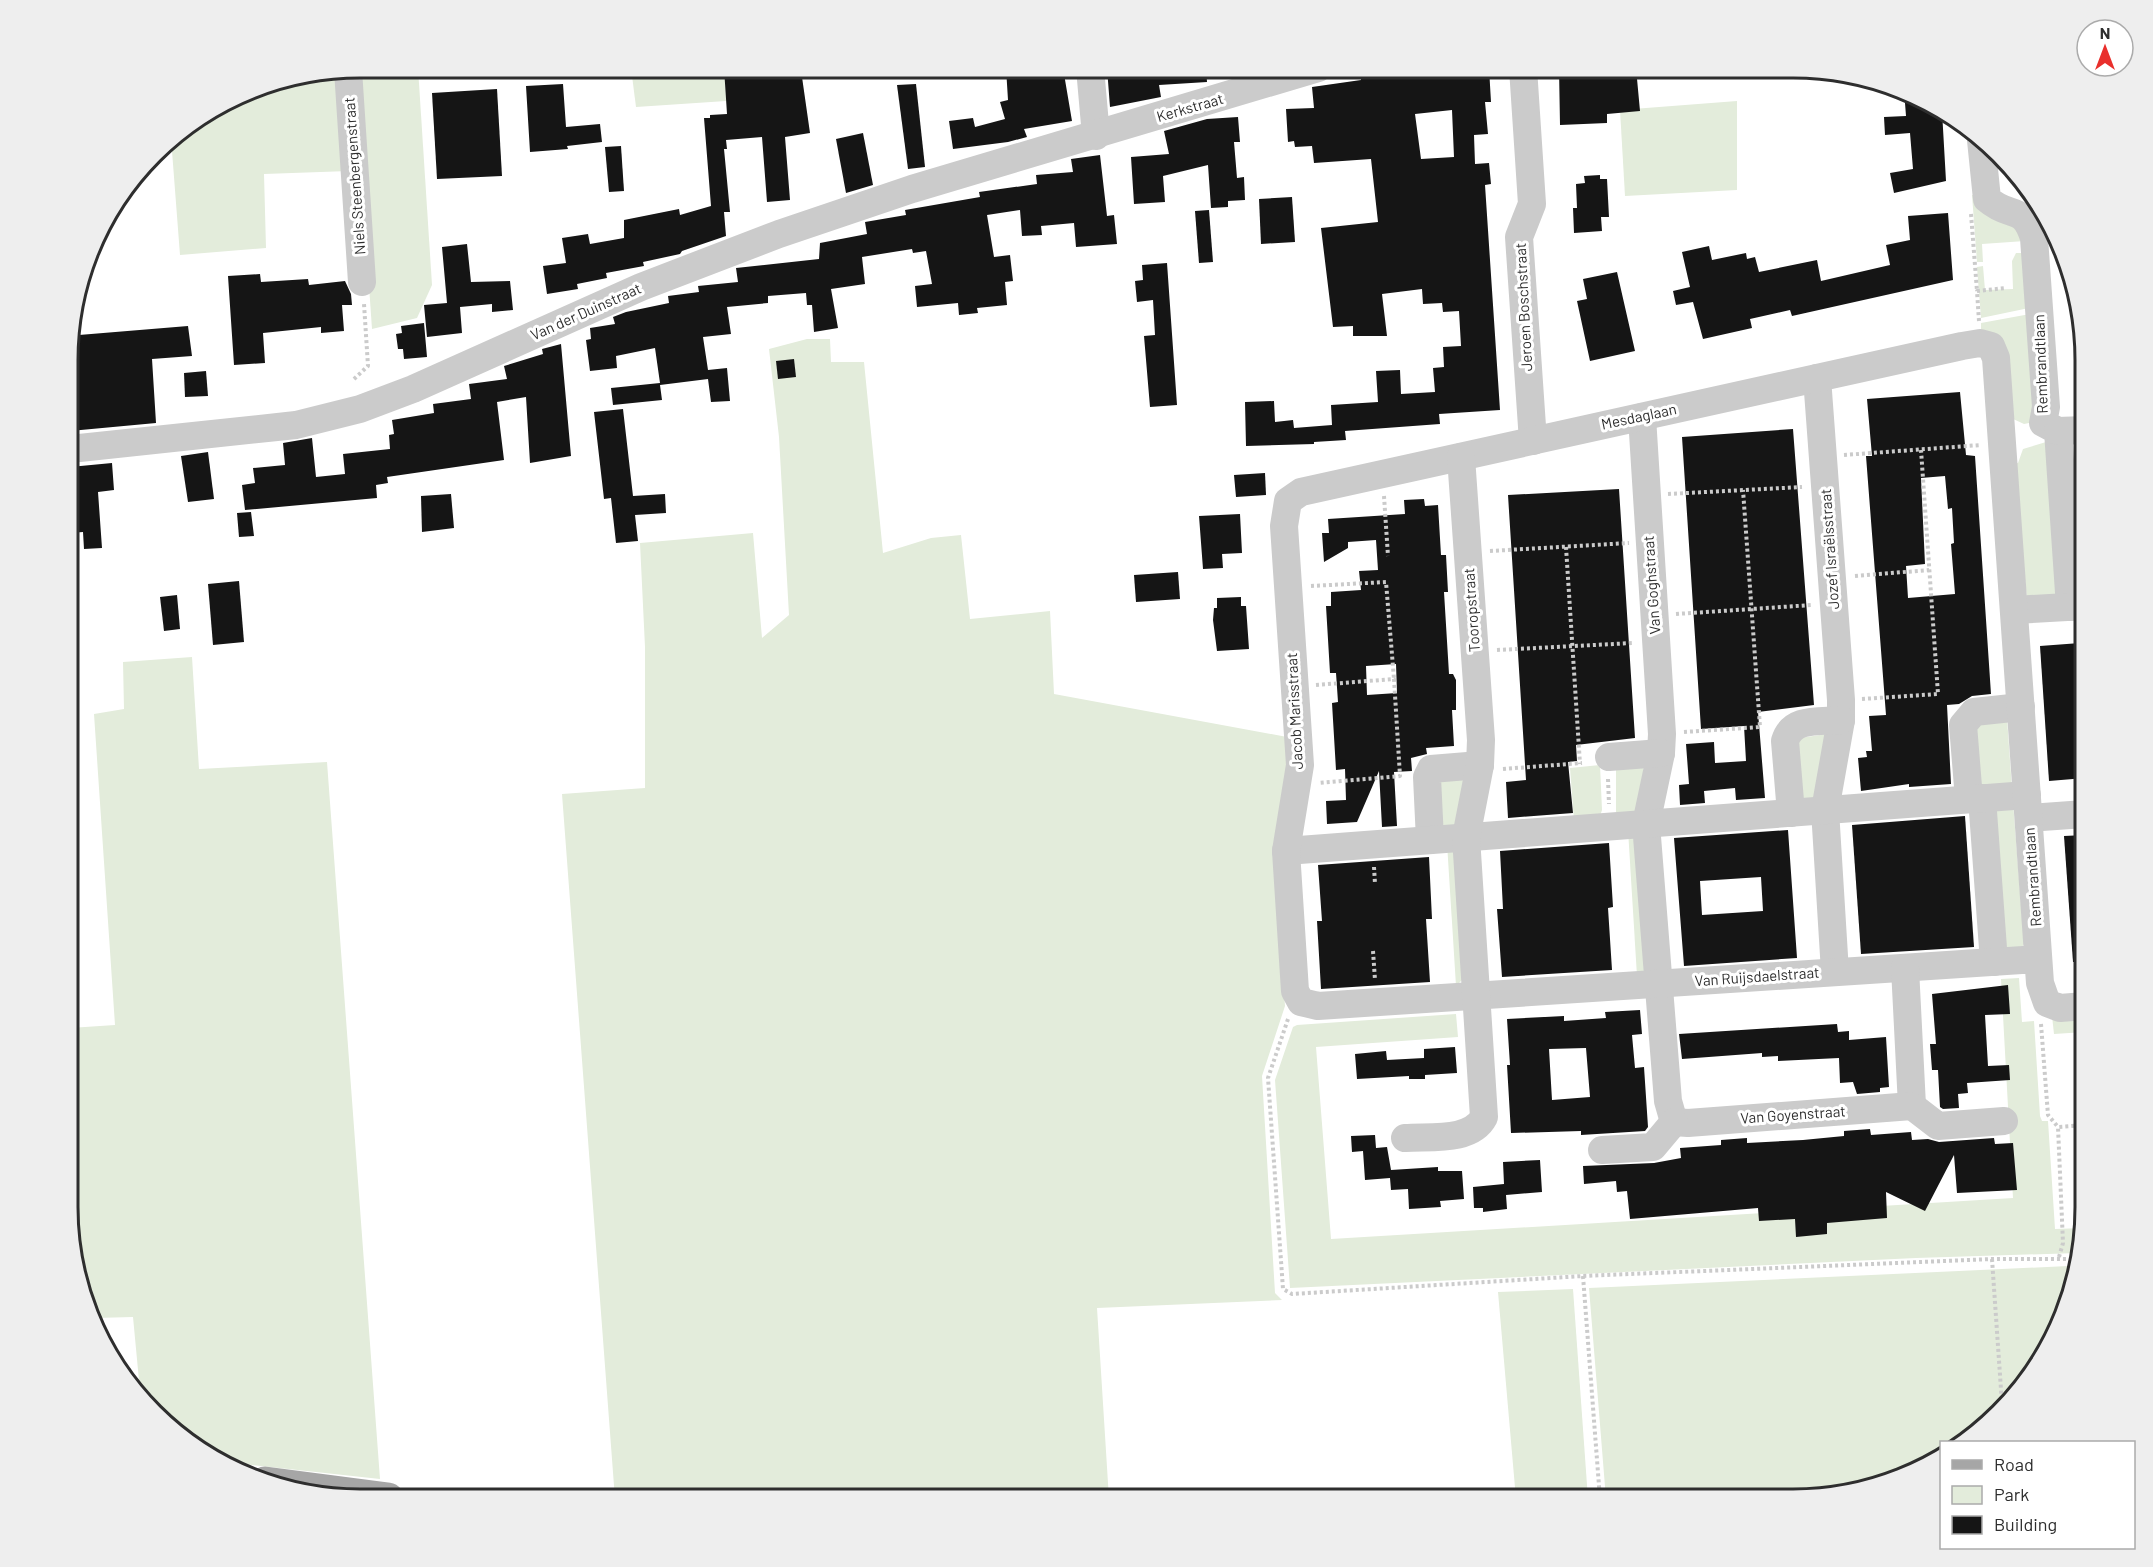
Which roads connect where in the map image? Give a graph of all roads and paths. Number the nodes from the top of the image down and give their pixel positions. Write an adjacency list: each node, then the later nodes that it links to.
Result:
1 (1091, 78): 5 (street)
2 (1285, 78): 5 (street, Kerkstraat)
3 (1524, 78): 18 (street, Jeroen Boschstraat)
4 (349, 79): 9 (street, Niels Steenbergenstraat)
5 (1095, 135): 19 (street, Van der Duinstraat)
6 (1982, 151): 7 (street)
7 (1984, 189): 8 (street, Rembrandtlaan); 11 (path)
8 (2034, 216): 16 (street, Rembrandtlaan)
9 (362, 282): 14 (path)
10 (2006, 288): 11 (path)
11 (1977, 291): 12 (path)
12 (1986, 345): 13 (street, Mesdaglaan); 17 (street, Rembrandtlaan)
13 (1817, 378): 15 (street, Mesdaglaan); 22 (street, Jozef Israëlsstraat)
14 (354, 379)
15 (1642, 417): 18 (street, Mesdaglaan); 26 (street, Van Goghstraat)
16 (2062, 428): 17 (street); 33 (street, Rembrandtlaan)
17 (2002, 439): 20 (path); 38 (street, Rembrandtlaan)
18 (1533, 441): 21 (street, Mesdaglaan)
19 (78, 447)
20 (1921, 450): 22 (path); 32 (path)
21 (1461, 456): 23 (street, Mesdaglaan); 30 (street, Tooropstraat)
22 (1823, 456): 24 (street, Jozef Israëlsstraat)
23 (1381, 474): 27 (street, Mesdaglaan); 31 (path)
24 (1825, 485): 25 (path); 35 (street, Jozef Israëlsstraat)
25 (1743, 490): 26 (path); 37 (path)
26 (1647, 495): 28 (street, Van Goghstraat)
27 (1288, 501): 34 (street, Jacob Marisstraat)
28 (1650, 542): 29 (path); 39 (street, Van Goghstraat)
29 (1566, 547): 30 (path); 40 (path)
30 (1468, 552): 41 (street, Tooropstraat)
31 (1388, 556)
32 (1929, 570): 35 (path); 45 (path)
33 (2075, 583)
34 (1288, 587): 42 (path); 43 (street, Jacob Marisstraat)
35 (1833, 591): 37 (path); 45 (street, Jozef Israëlsstraat)
36 (2075, 607): 38 (street)
37 (1751, 610): 39 (path); 46 (path)
38 (2014, 610): 44 (street, Rembrandtlaan)
39 (1655, 629): 40 (path); 46 (street, Van Goghstraat)
40 (1573, 646): 41 (path); 48 (path)
41 (1475, 652): 49 (street, Tooropstraat)
42 (1394, 680): 43 (path); 50 (path)
43 (1295, 686): 50 (street, Jacob Marisstraat)
44 (2021, 707): 51 (street); 52 (street, Rembrandtlaan)
45 (1841, 710): 53 (street, Jozef Israëlsstraat); 54 (street)
46 (1662, 743): 47 (street); 56 (street, Van Goghstraat)
47 (1609, 757): 48 (path); 57 (path)
48 (1580, 764): 49 (path)
49 (1480, 765): 58 (street, Tooropstraat); 59 (street)
50 (1297, 785): 60 (street, Jacob Marisstraat)
51 (1975, 799): 52 (street); 53 (street); 63 (street)
52 (2028, 806): 55 (street); 62 (street, Rembrandtlaan)
53 (1824, 810): 54 (street); 65 (street, Jozef Israëlsstraat)
54 (1791, 813): 56 (street)
55 (2075, 813)
56 (1646, 824): 57 (street); 66 (street, Van Goghstraat)
57 (1600, 827): 58 (street)
58 (1466, 837): 59 (street); 67 (street, Tooropstraat)
59 (1430, 840): 60 (street)
60 (1286, 851): 68 (street, Jacob Marisstraat)
61 (1373, 951): 69 (path)
62 (2038, 959): 63 (street, Van Ruijsdaelstraat); 70 (street, Rembrandtlaan)
63 (1994, 962): 64 (street, Van Ruijsdaelstraat)
64 (1905, 968): 65 (street, Van Ruijsdaelstraat); 72 (street)
65 (1835, 972): 66 (street, Van Ruijsdaelstraat)
66 (1658, 983): 67 (street, Van Ruijsdaelstraat); 74 (street)
67 (1476, 995): 69 (street, Van Ruijsdaelstraat); 77 (street)
68 (1298, 997): 69 (street, Van Ruijsdaelstraat); 82 (path)
69 (1377, 1001)
70 (2047, 1003): 71 (street); 76 (path)
71 (2075, 1007)
72 (1912, 1106): 73 (street); 74 (street, Van Goyenstraat)
73 (2004, 1121)
74 (1674, 1122): 78 (street)
75 (2075, 1126): 76 (path)
76 (2058, 1127): 79 (path)
77 (1405, 1138)
78 (1602, 1150)
79 (2059, 1257): 80 (path); 81 (path)
80 (2071, 1258)
81 (1992, 1259): 82 (path); 83 (path)
82 (1583, 1276): 84 (path)
83 (2001, 1397)
84 (1599, 1489)

